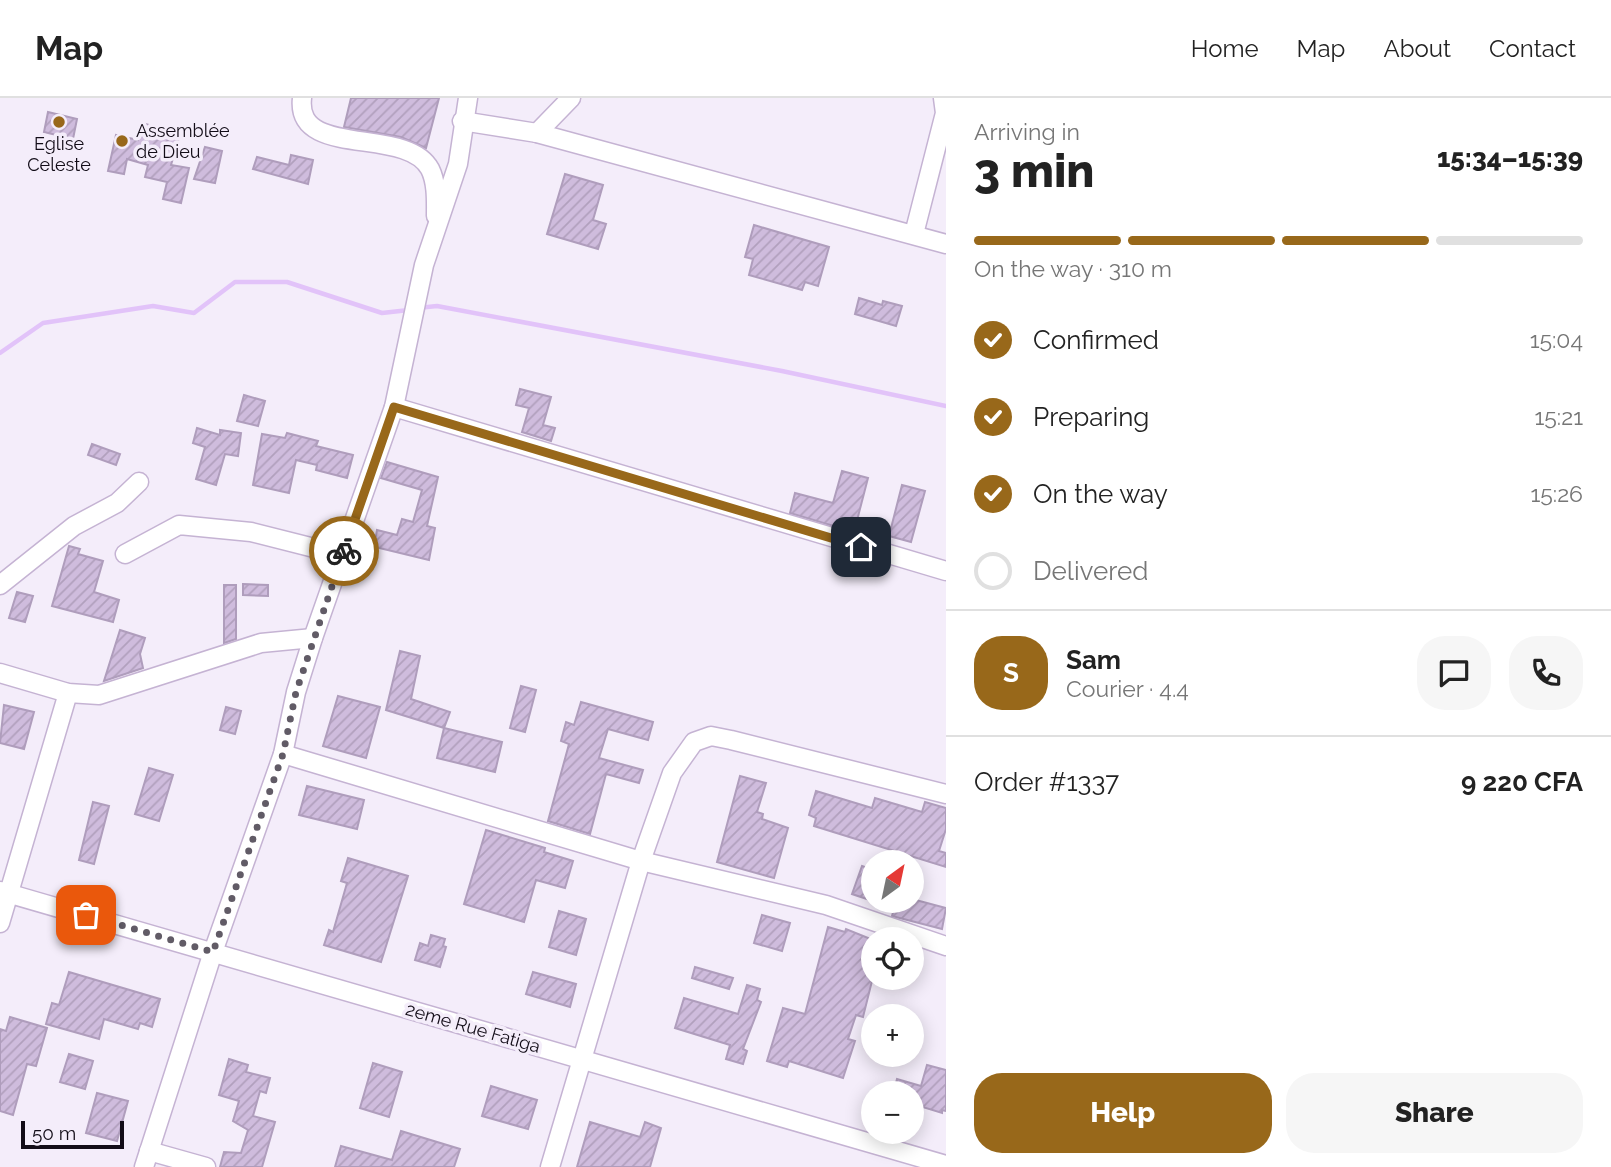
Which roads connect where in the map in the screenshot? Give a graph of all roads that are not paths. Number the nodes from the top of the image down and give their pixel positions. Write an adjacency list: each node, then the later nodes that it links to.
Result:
1 (302, 98): 8 (street)
2 (468, 98): 5 (street)
3 (571, 98): 6 (street)
4 (943, 98): 7 (street)
5 (463, 121): 6 (street); 8 (street)
6 (537, 133): 7 (street)
7 (914, 234): 9 (street)
8 (433, 240): 10 (street)
9 (946, 244)
10 (394, 407): 13 (street); 14 (street)
11 (139, 482): 15 (street)
12 (125, 554): 13 (street)
13 (342, 555): 16 (street)
14 (946, 571)
15 (0, 585)
16 (313, 638): 18 (street); 19 (street)
17 (0, 673): 18 (street)
18 (68, 693): 22 (street)
19 (283, 754): 21 (street); 25 (street)
20 (946, 794): 21 (street)
21 (641, 861): 24 (street); 26 (street)
22 (4, 892): 23 (street); 25 (street, 2eme Rue Fatiga)
23 (0, 923)
24 (946, 946)
25 (213, 952): 26 (street, 2eme Rue Fatiga); 27 (street)
26 (581, 1059): 28 (street, 2eme Rue Fatiga); 30 (street)
27 (147, 1159): 29 (street)
28 (946, 1165)
29 (206, 1167)
30 (550, 1167)

